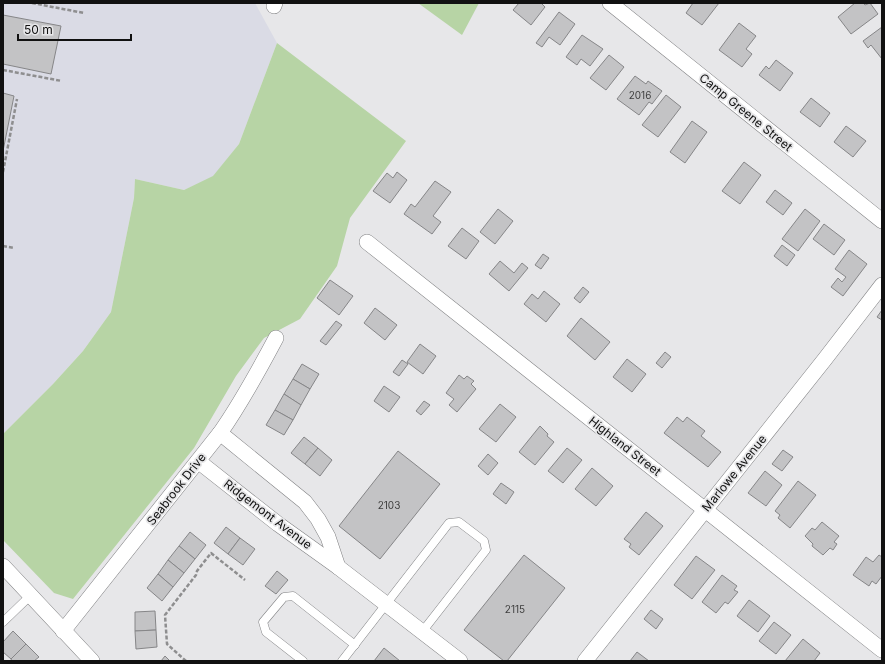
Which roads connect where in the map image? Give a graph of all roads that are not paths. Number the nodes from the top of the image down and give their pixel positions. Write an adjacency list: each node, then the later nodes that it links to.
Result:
1 (610, 3): 2 (street, Camp Greene Street)
2 (882, 221)
3 (367, 242): 8 (street, Highland Street)
4 (882, 284): 8 (street, Marlowe Avenue)
5 (276, 338): 6 (street, Seabrook Drive)
6 (220, 433): 7 (street, Seabrook Drive); 10 (street, Ridgemont Avenue)
7 (198, 461): 10 (street, Ridgemont Avenue); 14 (street, Seabrook Drive)
8 (705, 509): 17 (street, Highland Street); 22 (street, Marlowe Avenue)
9 (3, 566): 11 (street)
10 (339, 568): 12 (street, Ridgemont Avenue)
11 (30, 596): 13 (lane); 14 (street)
12 (386, 605): 15 (street, Ridgemont Avenue); 15 (lane); 16 (lane)
13 (3, 622)
14 (63, 631): 18 (street)
15 (422, 632): 21 (street, Ridgemont Avenue)
16 (355, 645): 19 (lane); 20 (lane)
17 (882, 650)
18 (92, 661)
19 (303, 661)
20 (342, 661)
21 (460, 661)
22 (585, 661)

